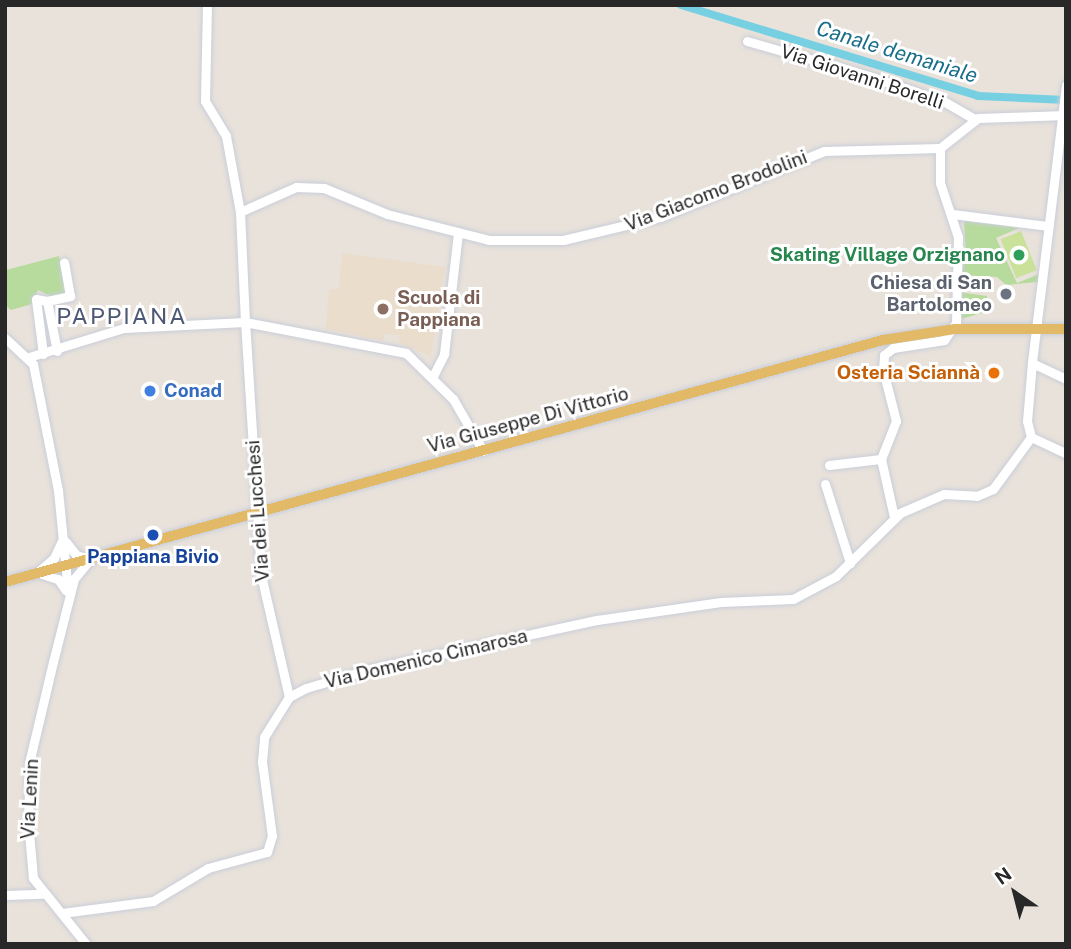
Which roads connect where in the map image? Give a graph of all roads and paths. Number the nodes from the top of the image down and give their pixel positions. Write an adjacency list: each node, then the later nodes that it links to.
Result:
1 (207, 5): 7 (street)
2 (747, 41): 5 (street, Via Giovanni Borelli)
3 (1065, 88): 4 (street)
4 (1063, 112): 5 (street); 9 (street)
5 (975, 119): 6 (street)
6 (940, 148): 8 (street); 10 (street, Via Giacomo Brodolini)
7 (240, 212): 10 (street, Via Giacomo Brodolini); 13 (street)
8 (953, 214): 9 (street); 14 (street)
9 (1048, 226): 15 (street)
10 (458, 233): 22 (street)
11 (64, 263): 12 (street)
12 (47, 301): 18 (street); 19 (street)
13 (245, 322): 18 (street); 22 (street); 30 (street, Via dei Lucchesi)
14 (955, 329): 15 (main road, Via Giuseppe Di Vittorio); 25 (main road, Via Giuseppe Di Vittorio); 27 (street)
15 (1035, 329): 16 (main road, Via Giuseppe Di Vittorio); 21 (street)
16 (1066, 329)
17 (5, 338): 20 (street)
18 (57, 351): 19 (street)
19 (43, 354): 20 (street)
20 (29, 357): 32 (street, Via Lenin)
21 (1032, 363): 23 (street); 24 (street)
22 (433, 376): 25 (street)
23 (1066, 379)
24 (1031, 437): 26 (street); 31 (street, Via Domenico Cimarosa)
25 (483, 451): 30 (main road, Via Giuseppe Di Vittorio)
26 (1066, 453)
27 (881, 460): 28 (street); 31 (street)
28 (829, 465)
29 (825, 484): 34 (street)
30 (256, 513): 33 (main road, Via Giuseppe Di Vittorio); 39 (street, Via dei Lucchesi)
31 (894, 517): 34 (street, Via Domenico Cimarosa)
32 (63, 537): 33 (street); 35 (street, Via Lenin); 36 (street)
33 (90, 559): 35 (main road, Via Giuseppe Di Vittorio); 38 (street, Via Lenin)
34 (850, 563): 39 (street, Via Domenico Cimarosa)
35 (67, 565): 36 (main road, Via Giuseppe Di Vittorio); 38 (street, Via Lenin)
36 (37, 573): 37 (main road, Via Giuseppe Di Vittorio); 38 (street)
37 (5, 582)
38 (68, 597): 40 (street, Via Lenin)
39 (289, 698): 42 (street, Via Domenico Cimarosa)
40 (43, 894): 41 (street); 42 (street, Via Lenin)
41 (5, 895)
42 (62, 913): 43 (street, Via Lenin)
43 (86, 944)

